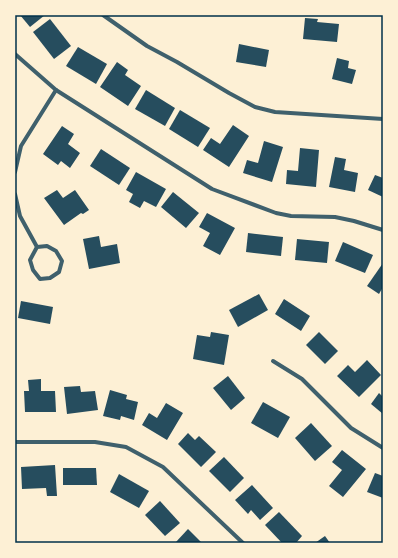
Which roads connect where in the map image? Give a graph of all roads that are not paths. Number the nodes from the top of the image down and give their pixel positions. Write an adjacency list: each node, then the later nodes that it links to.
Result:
1 (103, 15): 4 (street)
2 (15, 54): 3 (street)
3 (56, 90): 5 (street); 7 (street)
4 (383, 119)
5 (15, 172)
6 (15, 194): 8 (street)
7 (383, 230)
8 (37, 247): 8 (street)
9 (273, 361): 11 (street)
10 (15, 442): 12 (street)
11 (383, 448)
12 (243, 543)

